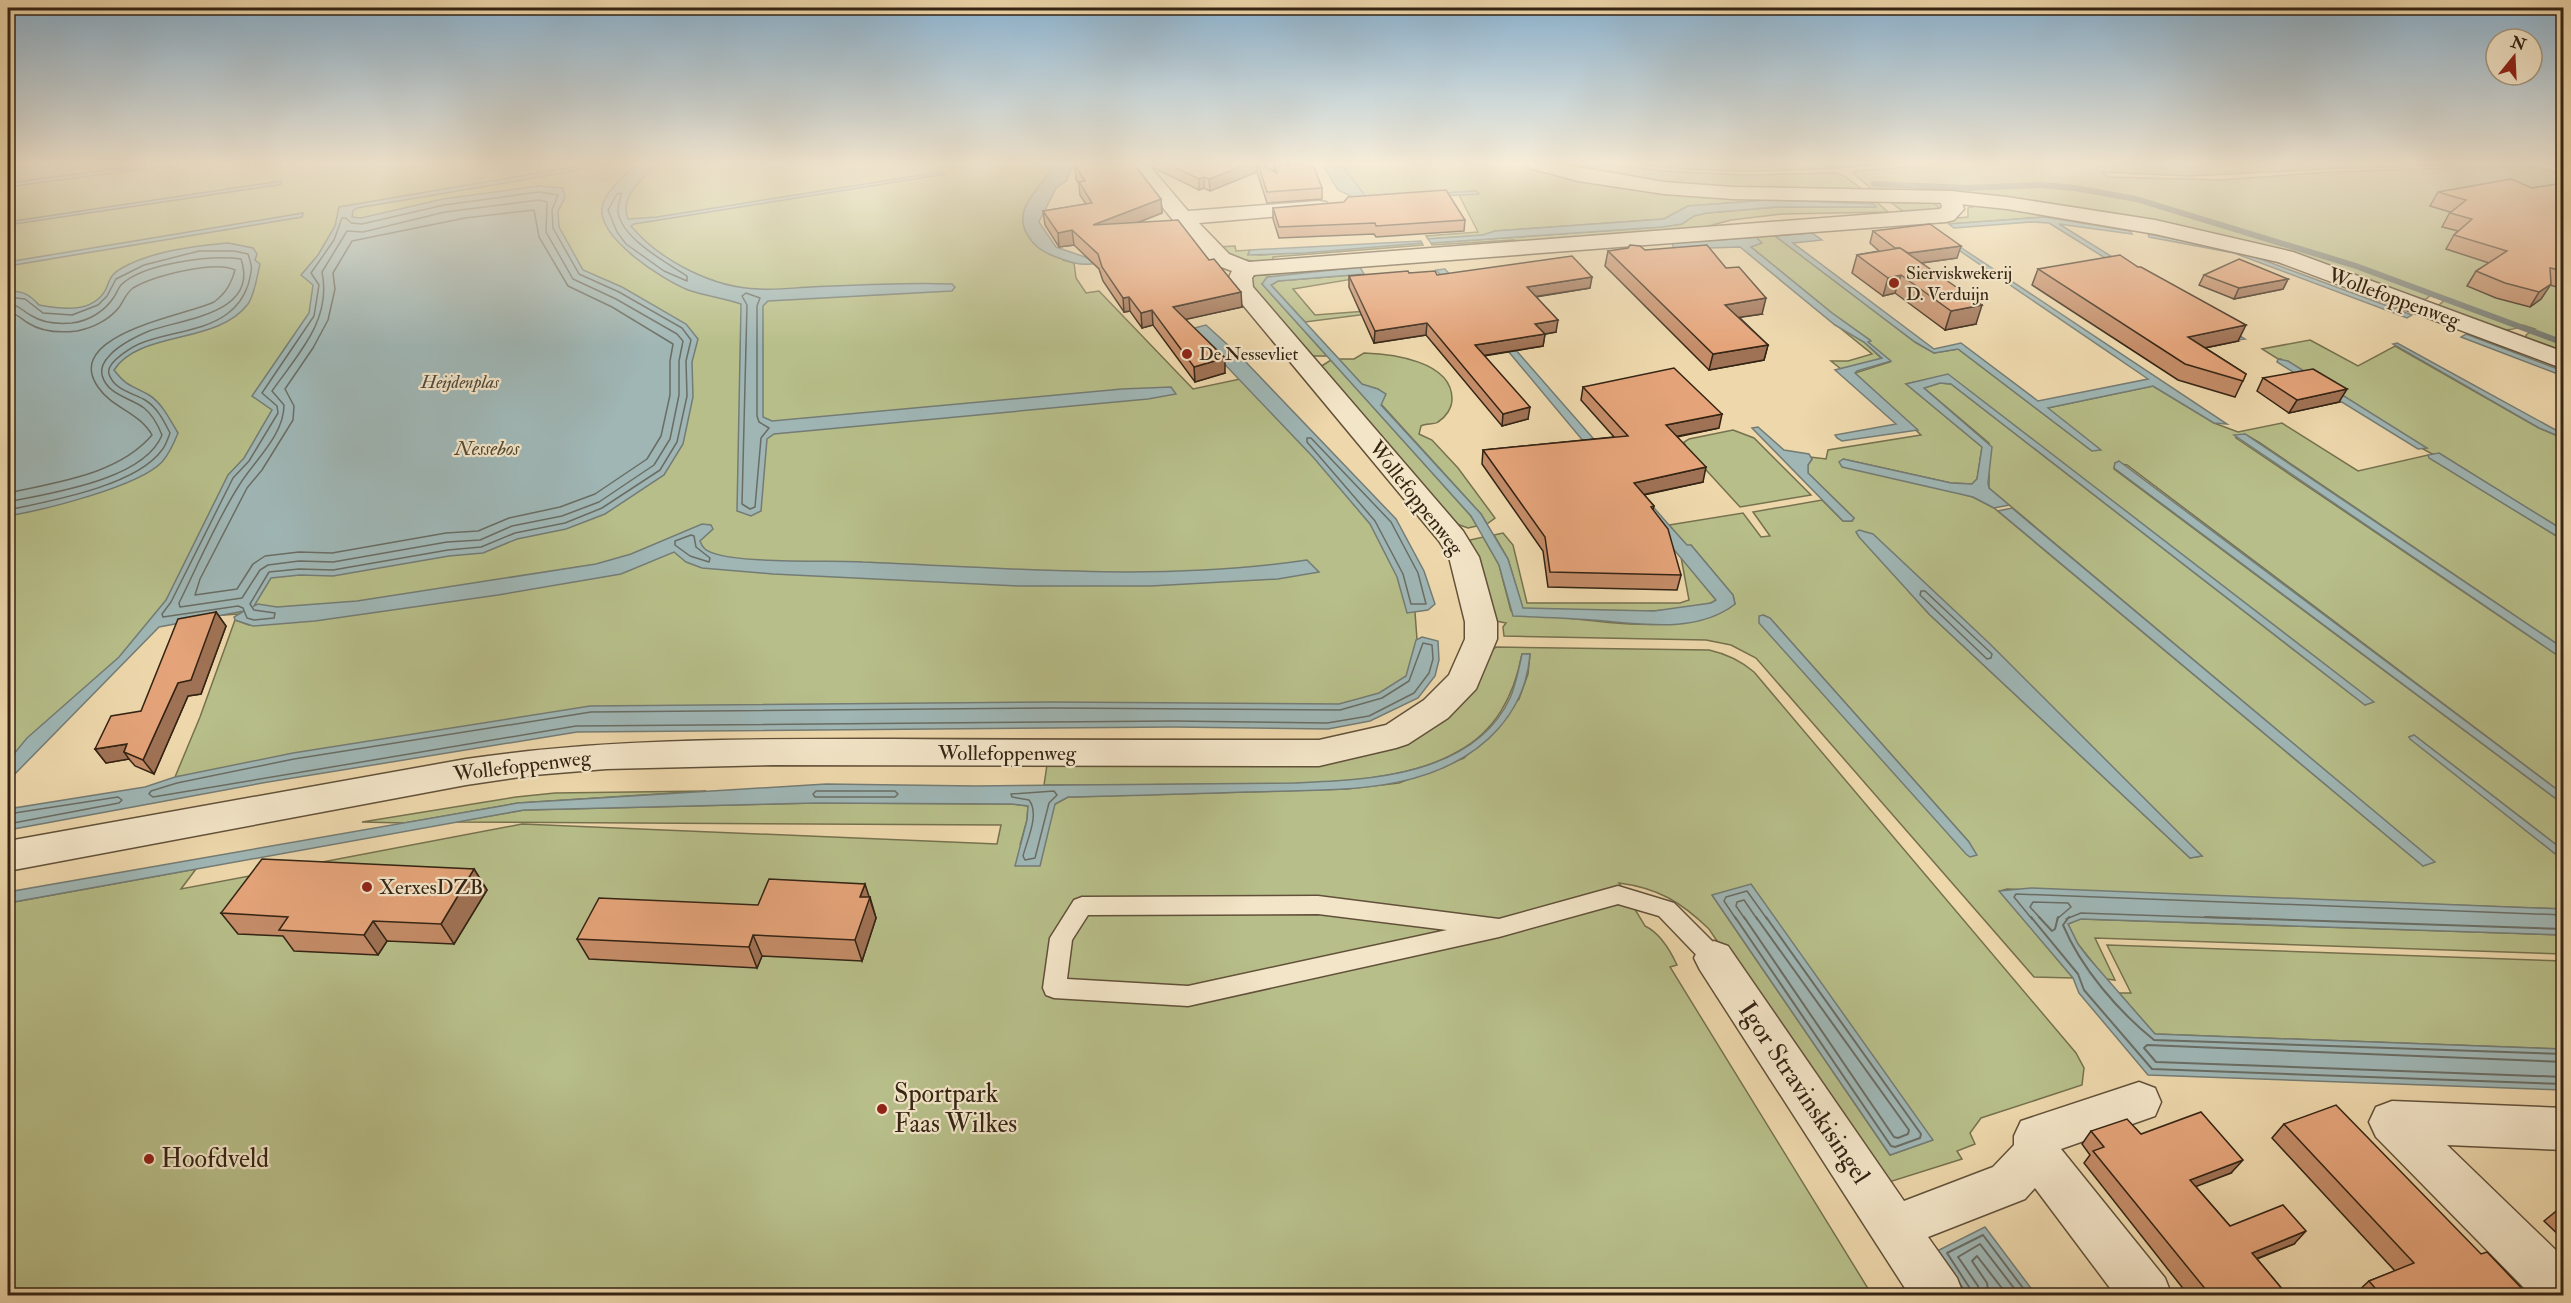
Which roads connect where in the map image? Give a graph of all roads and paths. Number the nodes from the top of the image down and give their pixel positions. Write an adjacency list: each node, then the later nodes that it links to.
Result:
1 (1189, 225): 4 (street)
2 (1808, 225): 4 (street)
3 (2141, 225): 5 (street, Wollefoppenweg)
4 (1246, 269): 6 (street, Wollefoppenweg)
5 (2564, 361)
6 (8, 856)
7 (1498, 928): 7 (lane); 8 (lane)
8 (1714, 958): 12 (street, Igor Stravinskisingel)
9 (2139, 1102): 11 (street)
10 (2564, 1129): 13 (street)
11 (2036, 1153): 12 (street); 15 (street)
12 (1894, 1228): 14 (street, Igor Stravinskisingel)
13 (2564, 1293)
14 (1939, 1296)
15 (2147, 1296)

